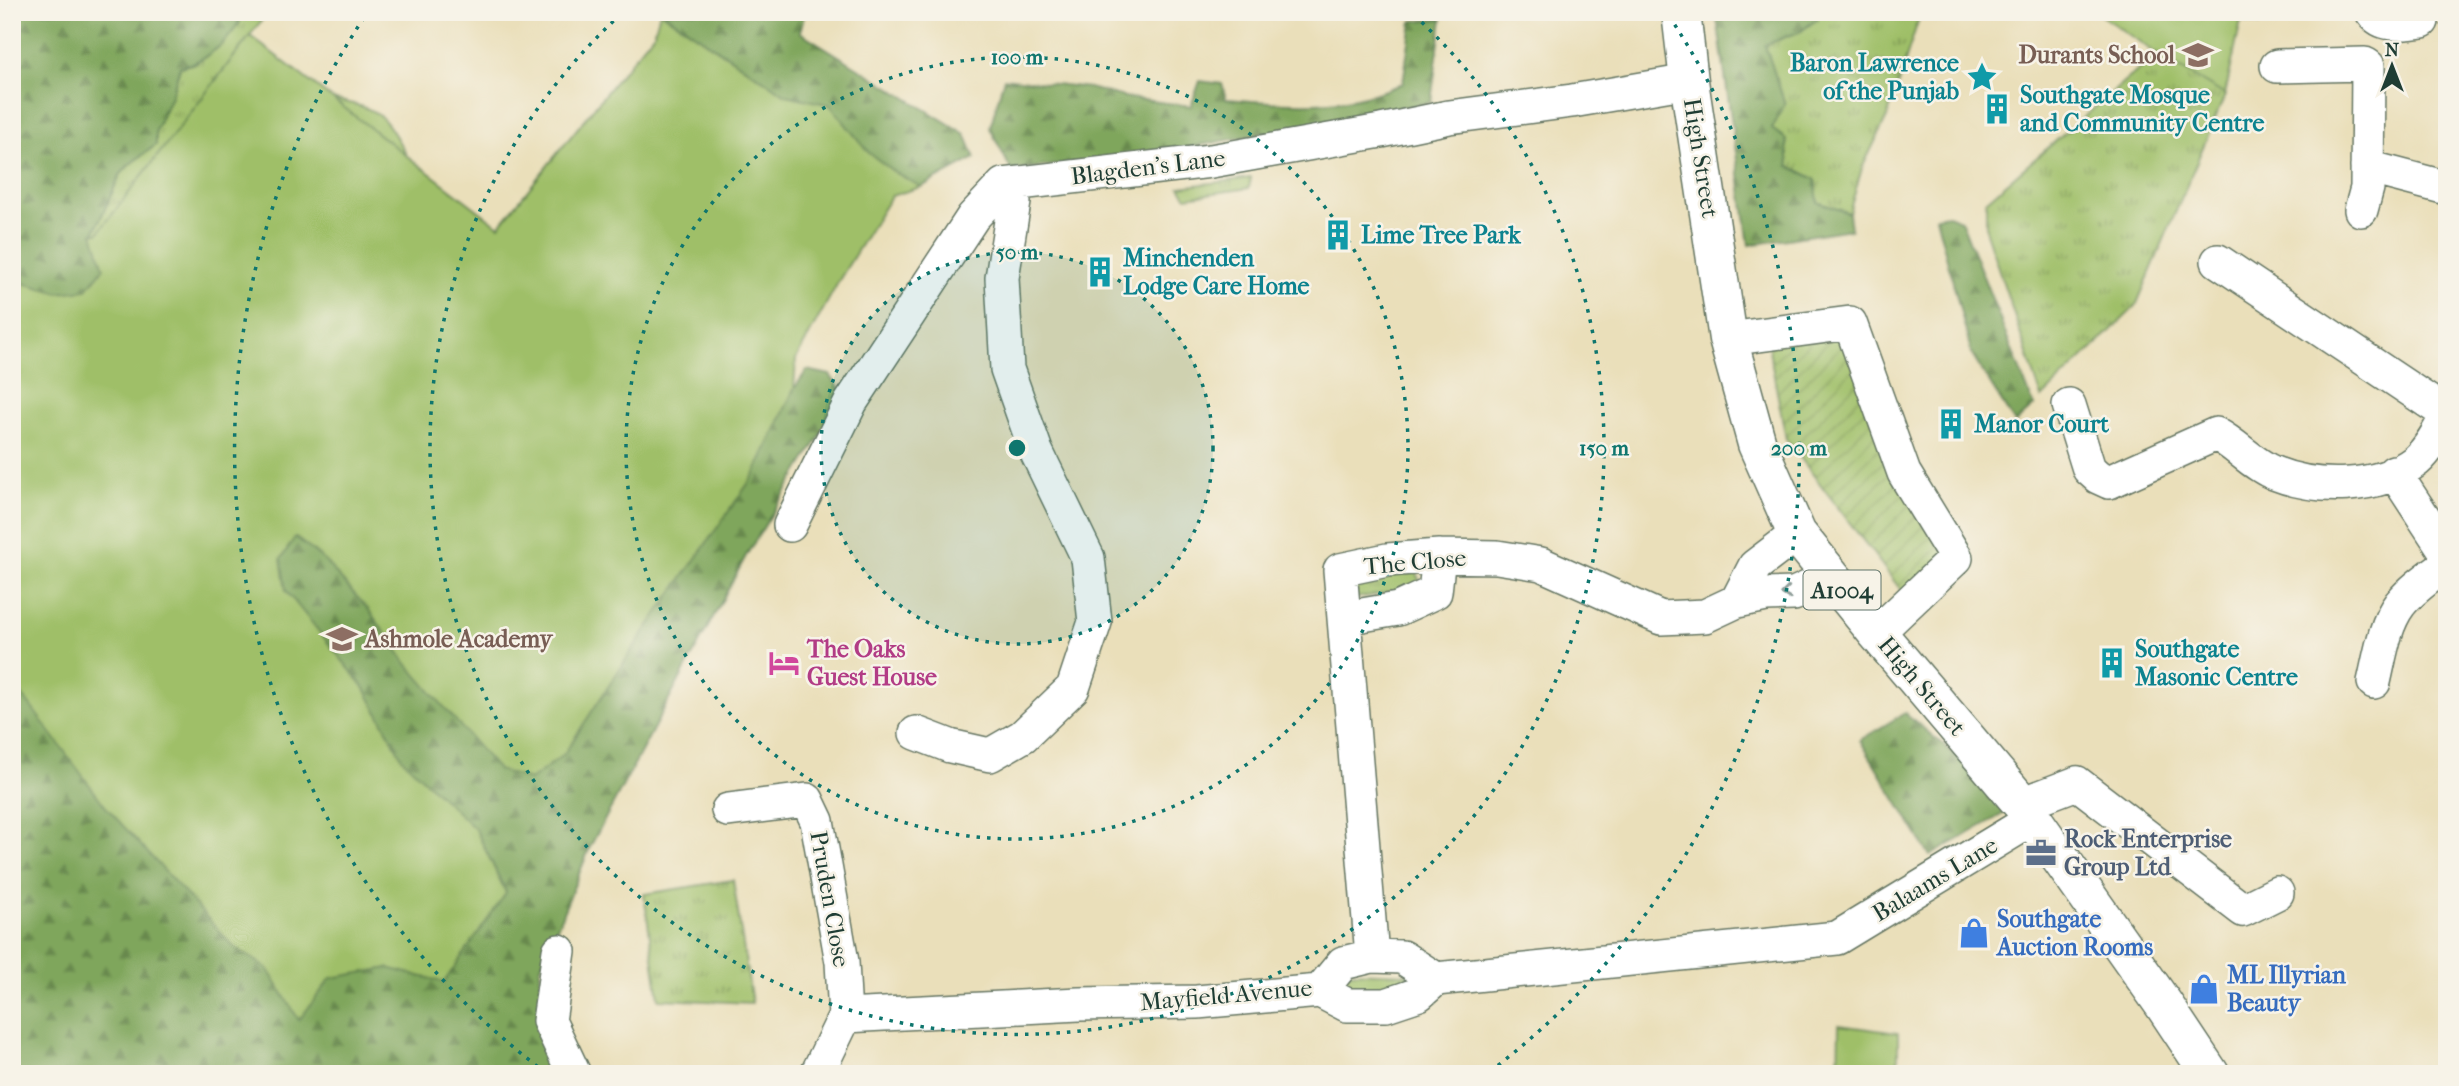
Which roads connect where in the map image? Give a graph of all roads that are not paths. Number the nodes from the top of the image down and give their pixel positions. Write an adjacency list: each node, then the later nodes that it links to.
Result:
1 (1681, 12): 5 (main road, High Street / A1004)
2 (2372, 12): 3 (street)
3 (2421, 21)
4 (2277, 66): 6 (street)
5 (1689, 81): 7 (street, Blagden's Lane); 11 (main road, High Street / A1004)
6 (2367, 167): 8 (street); 9 (street)
7 (1003, 186): 15 (street); 25 (street)
8 (2447, 188)
9 (2361, 210)
10 (2218, 261): 13 (street)
11 (1728, 339): 16 (main road, High Street / A1004); 23 (street)
12 (2069, 405): 14 (street)
13 (2447, 415): 14 (street)
14 (2395, 472): 17 (street)
15 (790, 525)
16 (1797, 534): 20 (main road, High Street / A1004); 21 (street)
17 (2447, 553)
18 (1439, 556): 21 (street, The Close); 22 (street); 22 (street, The Close)
19 (2447, 564): 24 (street)
20 (1831, 577): 21 (street, The Close, one-way to 21); 23 (main road, High Street / A1004)
21 (1737, 601)
22 (1344, 618): 30 (street, The Close)
23 (1877, 633): 27 (main road, High Street / A1004)
24 (2374, 682)
25 (916, 733)
26 (727, 810): 33 (street, Pruden Close)
27 (2027, 811): 28 (street, Balaams Lane); 31 (street, Balaams Lane); 36 (main road, High Street / A1004)
28 (2277, 893)
29 (559, 951): 34 (street)
30 (1372, 956): 31 (street, Mayfield Avenue); 32 (street, Mayfield Avenue)
31 (1436, 979): 32 (street)
32 (1320, 991): 33 (street, Mayfield Avenue)
33 (845, 1016): 35 (street, Pruden Close)
34 (574, 1074)
35 (817, 1074)
36 (2210, 1074)

